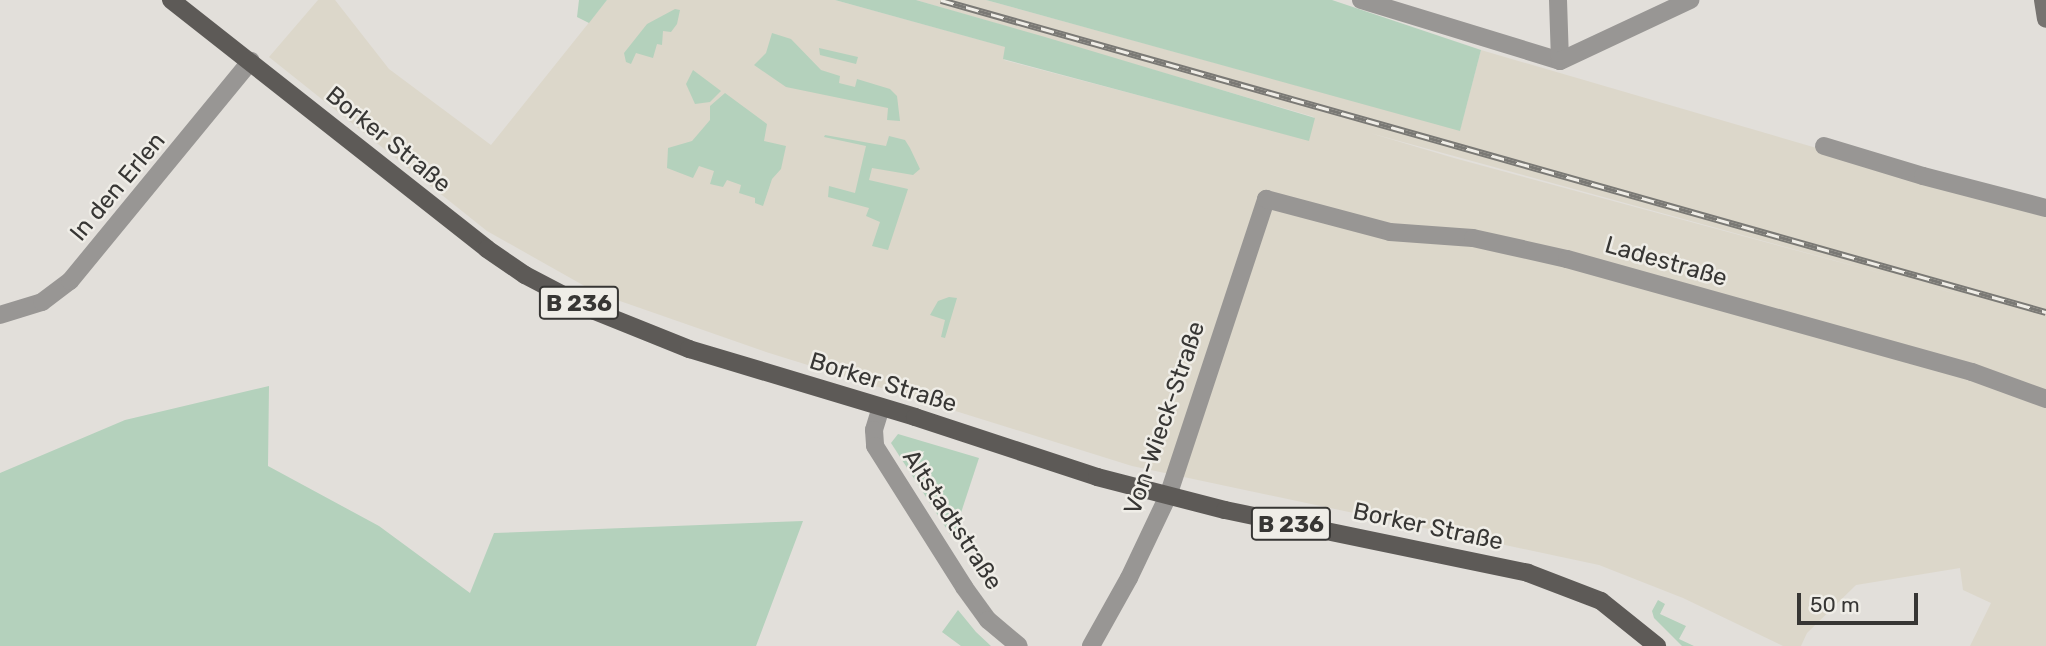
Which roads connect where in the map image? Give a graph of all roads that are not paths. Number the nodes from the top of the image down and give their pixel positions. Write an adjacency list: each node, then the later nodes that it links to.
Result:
1 (171, 0): 7 (main road, Borker Straße / B 236)
2 (1362, 0): 8 (street)
3 (1558, 0): 8 (street)
4 (1690, 0): 8 (street)
5 (2043, 0): 6 (main road)
6 (2046, 19)
7 (251, 61): 12 (street, In den Erlen); 14 (main road, Borker Straße / B 236)
8 (1560, 61)
9 (1824, 146): 11 (street)
10 (1266, 199): 13 (street, Ladestraße); 15 (street, Von-Wieck-Straße)
11 (2046, 208)
12 (0, 315)
13 (2046, 398)
14 (881, 407): 15 (main road, Borker Straße / B 236); 16 (street, Altstadtstraße)
15 (1168, 496): 17 (street, Von-Wieck-Straße); 18 (main road, Borker Straße / B 236)
16 (1018, 646)
17 (1091, 646)
18 (1657, 646)

